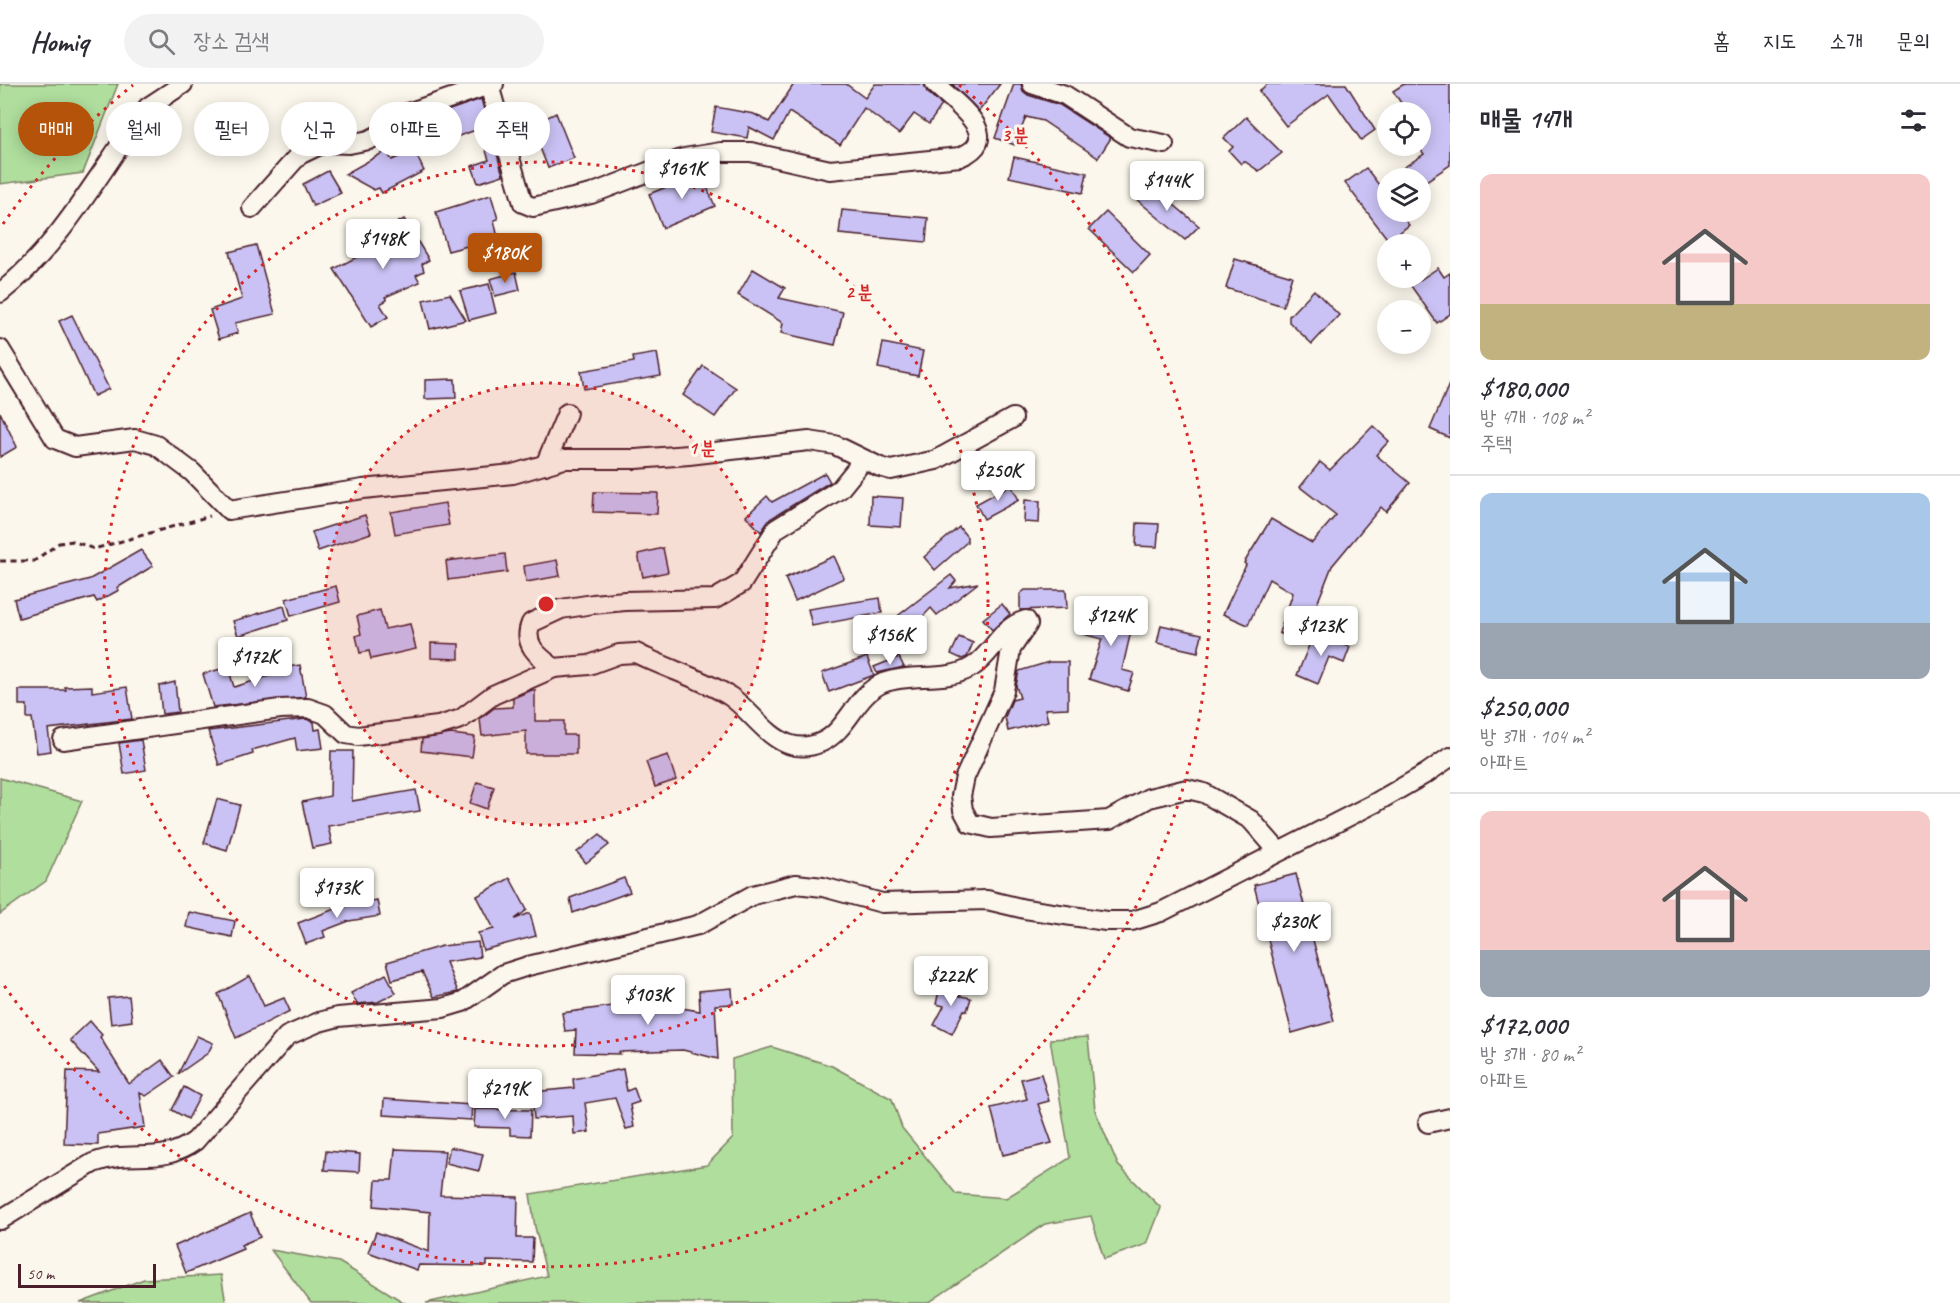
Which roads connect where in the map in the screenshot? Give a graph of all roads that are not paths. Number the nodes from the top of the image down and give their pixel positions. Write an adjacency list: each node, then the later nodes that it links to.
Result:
1 (183, 84): 7 (street)
2 (935, 84): 4 (street)
3 (1032, 84): 5 (street)
4 (491, 85): 6 (street)
5 (1164, 144)
6 (252, 208)
7 (0, 293)
8 (0, 350): 12 (street)
9 (567, 412): 12 (street)
10 (1012, 418): 11 (street)
11 (859, 458): 12 (street); 13 (street)
12 (545, 465)
13 (554, 668): 14 (street); 16 (street)
14 (63, 740)
15 (1450, 757): 16 (street)
16 (1278, 851): 19 (street)
17 (1450, 1118): 18 (street)
18 (1428, 1123)
19 (0, 1220)

